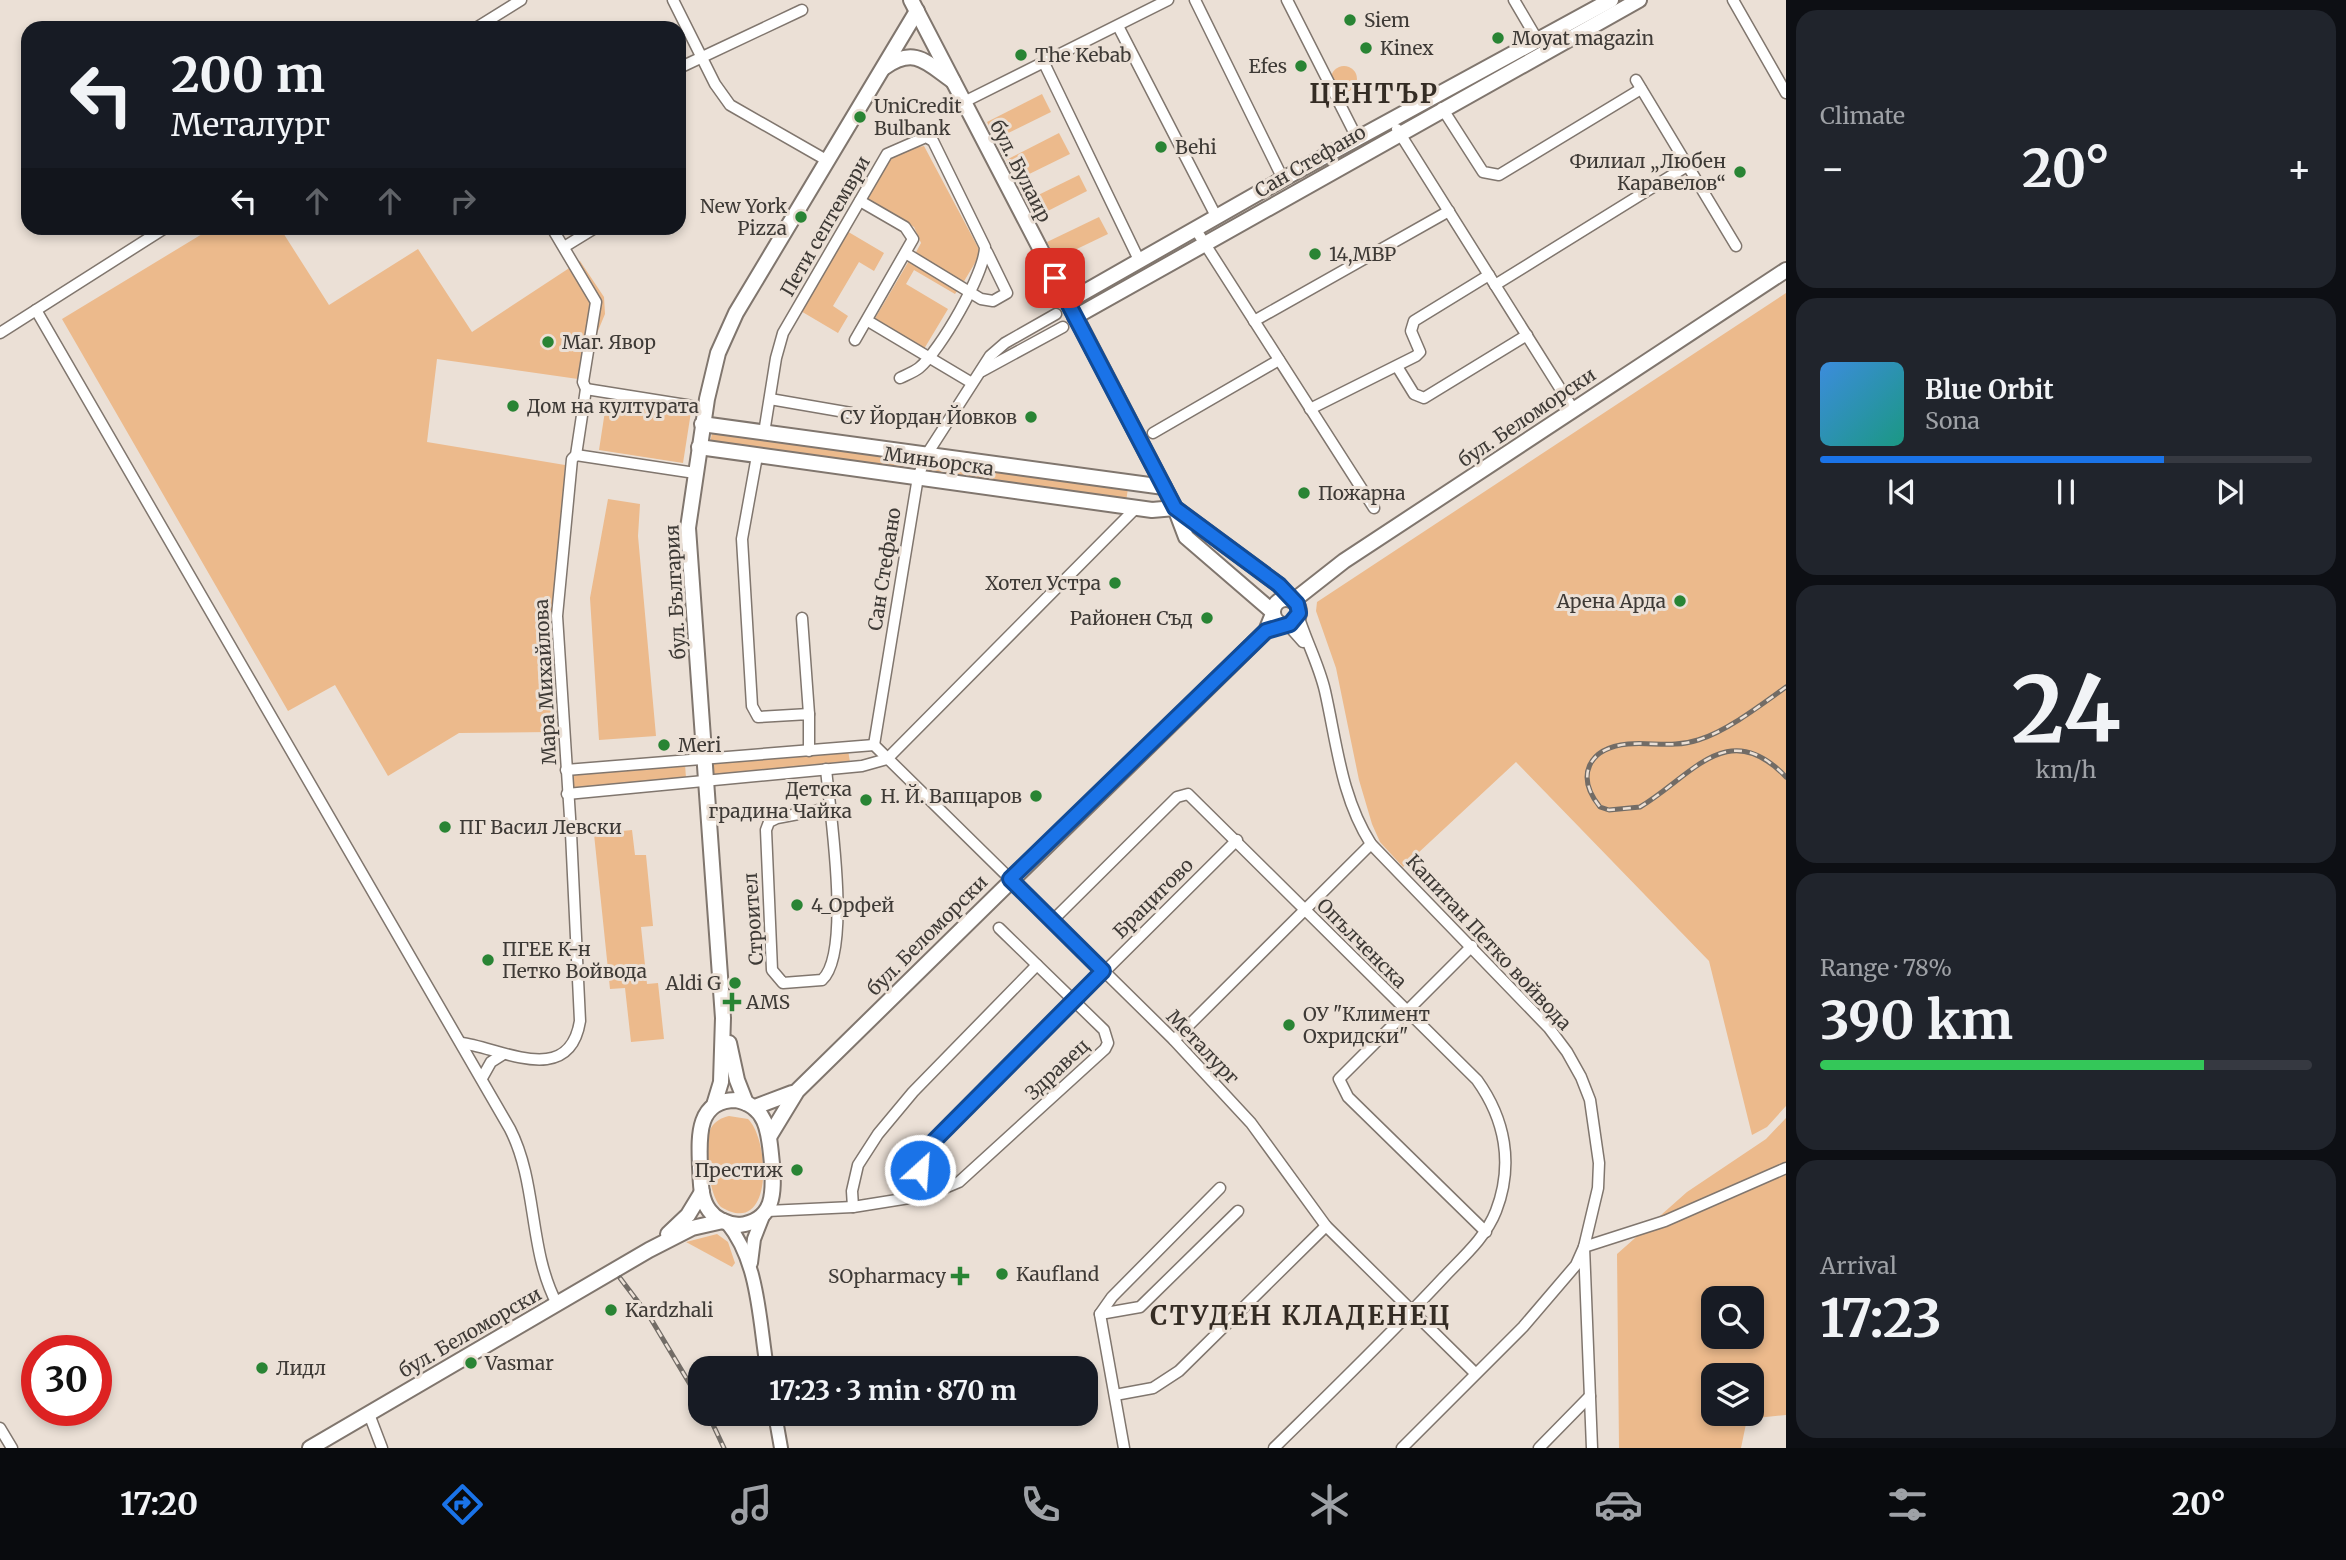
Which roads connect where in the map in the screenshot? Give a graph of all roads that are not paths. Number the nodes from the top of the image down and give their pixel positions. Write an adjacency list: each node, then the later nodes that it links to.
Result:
1 (521, 0): 13 (street)
2 (673, 0): 14 (street)
3 (1168, 0): 16 (street)
4 (1195, 0): 31 (street)
5 (1287, 0): 28 (street)
6 (1514, 0): 17 (street)
7 (1611, 0): 12 (main road, Сан Стефано)
8 (1639, 0): 12 (main road, Сан Стефано)
9 (1732, 0): 23 (street)
10 (914, 5): 21 (main road, бул. България); 22 (main road, бул. Булаир)
11 (803, 10): 18 (street)
12 (1597, 15): 17 (main road, Сан Стефано); 25 (main road, Сан Стефано)
13 (487, 21)
14 (684, 21)
15 (686, 24): 18 (street)
16 (1118, 26): 19 (street); 34 (street)
17 (1536, 39): 26 (main road, Сан Стефано)
18 (703, 56): 20 (street); 29 (street)
19 (1044, 63): 24 (street); 44 (street)
20 (686, 64)
21 (884, 68): 22 (main road); 29 (main road, бул. България)
22 (954, 82): 24 (main road, бул. Булаир)
23 (1786, 93)
24 (964, 102): 48 (main road, бул. Булаир)
25 (1442, 108): 27 (main road, Сан Стефано); 30 (street)
26 (1391, 119): 27 (street); 28 (main road, Сан Стефано)
27 (1399, 133): 33 (street); 39 (main road, Сан Стефано)
28 (1357, 138): 31 (main road, Сан Стефано)
29 (828, 161): 66 (main road, бул. България)
30 (1687, 166): 40 (street); 46 (street)
31 (1283, 179): 34 (main road, Сан Стефано)
32 (860, 201): 42 (street, Пети септември); 43 (street); 65 (street, Пети септември)
33 (1448, 211): 46 (street); 53 (street)
34 (1217, 218): 35 (main road, Сан Стефано)
35 (1196, 230): 39 (street); 44 (main road, Сан Стефано)
36 (154, 235): 49 (street)
37 (556, 235): 41 (street, Мара Михайлова)
38 (584, 235): 41 (street)
39 (1204, 244): 51 (main road, Сан Стефано); 53 (street)
40 (1736, 246)
41 (564, 247): 64 (street, Мара Михайлова)
42 (985, 247): 47 (street); 47 (street)
43 (907, 254): 47 (street); 52 (street)
44 (1140, 262): 48 (main road, Сан Стефано)
45 (1786, 270): 68 (main road, бул. Беломорски)
46 (1492, 280): 56 (street); 60 (street)
47 (971, 292): 58 (street)
48 (1067, 302): 51 (main road, бул. Булаир)
49 (36, 310): 55 (street); 109 (street)
50 (1056, 314): 61 (street, Сан Стефано)
51 (1075, 317): 79 (main road, бул. Булаир)
52 (868, 321): 57 (street); 58 (street)
53 (1254, 321): 59 (street)
54 (1063, 327): 61 (street, Сан Стефано)
55 (0, 333)
56 (1527, 335): 60 (street); 68 (street)
57 (855, 340)
58 (930, 356): 62 (street); 63 (street)
59 (1279, 360): 67 (street); 72 (street)
60 (1398, 368): 67 (street)
61 (979, 373): 63 (street, Сан Стефано)
62 (900, 378)
63 (972, 383): 74 (street, Сан Стефано)
64 (586, 389): 66 (street); 75 (street, Мара Михайлова)
65 (770, 399): 69 (street); 71 (street, Пети септември)
66 (705, 408): 70 (main road, бул. България)
67 (1310, 409): 82 (street)
68 (1573, 409): 83 (main road, бул. Беломорски)
69 (851, 413)
70 (702, 424): 71 (main road, Миньорска); 73 (main road, бул. България)
71 (764, 433): 74 (main road, Миньорска)
72 (1153, 433)
73 (699, 447): 76 (main road, Миньорска); 77 (main road, бул. България)
74 (927, 454): 78 (street, Сан Стефано); 79 (main road, Миньорска)
75 (576, 455): 77 (street); 92 (street, Мара Михайлова)
76 (757, 456): 78 (main road, Миньорска); 86 (street)
77 (695, 473): 89 (main road, бул. България)
78 (918, 477): 80 (main road, Миньорска); 87 (street, Сан Стефано)
79 (1164, 487): 81 (main road, бул. Булаир)
80 (1136, 508): 81 (main road, Миньорска); 90 (street)
81 (1175, 508): 83 (main road, бул. Булаир); 85 (main road, бул. Булаир)
82 (1374, 508)
83 (1292, 600): 85 (main road); 85 (main road, бул. Беломорски)
84 (802, 618): 86 (street)
85 (1283, 618): 97 (street, Капитан Петко войвода); 98 (main road, бул. Беломорски)
86 (809, 714): 88 (street)
87 (874, 745): 88 (street); 90 (street, Металург)
88 (809, 751): 89 (street)
89 (706, 758): 92 (street); 93 (main road, бул. България)
90 (887, 759): 91 (street); 98 (street, Металург)
91 (826, 769): 93 (street); 95 (street, Строител)
92 (566, 770): 94 (street, Мара Михайлова)
93 (708, 782): 94 (street); 107 (main road, бул. България)
94 (568, 794): 110 (street, Мара Михайлова)
95 (830, 808): 95 (street, Строител)
96 (1237, 840): 99 (street, Опълченска); 100 (street, Опълченска); 104 (street, Брацигово)
97 (1371, 844): 99 (street); 102 (street, Капитан Петко войвода)
98 (1010, 879): 100 (street, Металург); 112 (main road, бул. Беломорски)
99 (1304, 910): 106 (street, Опълченска); 108 (street)
100 (1052, 921): 104 (street, Металург)
101 (999, 928): 103 (street, Здравец)
102 (1472, 946): 106 (street); 128 (street, Капитан Петко войвода)
103 (1037, 965): 105 (street, Здравец); 121 (street)
104 (1103, 971): 105 (street, Брацигово); 108 (street, Металург)
105 (1074, 1001): 119 (street, Брацигово); 119 (street, Здравец)
106 (1407, 1012): 127 (street, Опълченска); 127 (street)
107 (723, 1018): 113 (main road, бул. България); 114 (main road, бул. България)
108 (1174, 1040): 126 (street, Металург)
109 (461, 1043): 110 (street, Мара Михайлова); 111 (street)
110 (502, 1055): 111 (street)
111 (482, 1078): 131 (street)
112 (797, 1091): 114 (main road, бул. Беломорски); 115 (main road, бул. Беломорски)
113 (714, 1105): 114 (main road); 118 (main road)
114 (751, 1105): 115 (main road)
115 (769, 1137): 120 (main road)
116 (1786, 1168): 128 (street)
117 (1220, 1188): 133 (street)
118 (702, 1192): 125 (main road); 129 (main road, бул. Беломорски)
119 (933, 1194): 121 (street)
120 (773, 1195): 122 (street); 124 (main road)
121 (853, 1207): 122 (street)
122 (794, 1208): 124 (street)
123 (1238, 1211): 133 (street)
124 (765, 1213): 125 (main road); 130 (street)
125 (725, 1222): 129 (main road, бул. Беломорски); 130 (street)
126 (1326, 1226): 132 (street, Металург); 136 (street)
127 (1486, 1231): 132 (street, Опълченска)
128 (1584, 1247): 135 (street, Капитан Петко войвода); 137 (street)
129 (649, 1250): 131 (main road, бул. Беломорски)
130 (750, 1267): 134 (street)
131 (557, 1304): 138 (main road, бул. Беломорски)
132 (1412, 1312): 135 (street, Металург); 146 (street, Опълченска)
133 (1100, 1314): 136 (street)
134 (765, 1356)
135 (1475, 1373): 147 (street, Капитан Петко войвода)
136 (1115, 1395): 145 (street)
137 (1590, 1396): 148 (street); 149 (street)
138 (369, 1414): 142 (main road, бул. Беломорски); 143 (street)
139 (777, 1426): 144 (street)
140 (0, 1428): 141 (street)
141 (12, 1448)
142 (310, 1448)
143 (383, 1448)
144 (781, 1448)
145 (1124, 1448)
146 (1274, 1448)
147 (1402, 1448)
148 (1539, 1448)
149 (1592, 1448)

